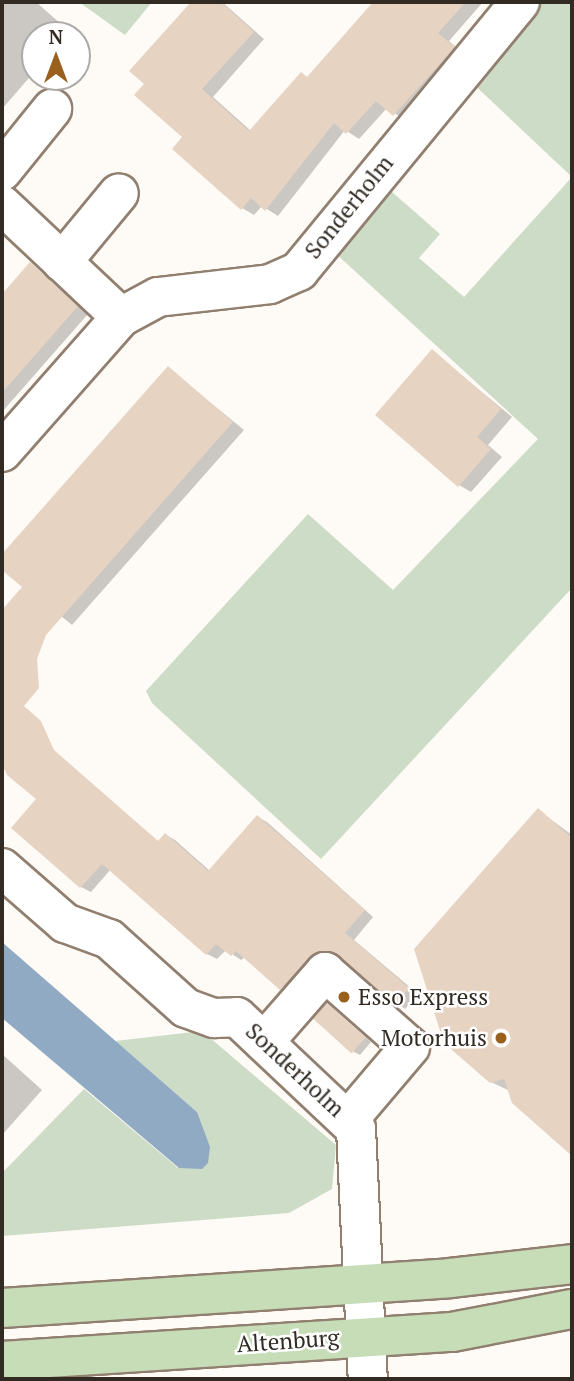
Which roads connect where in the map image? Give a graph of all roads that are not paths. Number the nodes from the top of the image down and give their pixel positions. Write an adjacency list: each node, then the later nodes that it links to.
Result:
1 (520, 2): 7 (street, Sonderholm)
2 (52, 109): 3 (street)
3 (2, 171)
4 (119, 192): 6 (street)
5 (2, 205): 6 (street)
6 (62, 261): 7 (street)
7 (121, 317): 8 (street, Sonderholm)
8 (2, 452)
9 (2, 868): 10 (street, Sonderholm)
10 (264, 1042): 11 (street, Sonderholm); 11 (street)
11 (349, 1119): 13 (street, Sonderholm)
12 (572, 1264): 13 (main road)
13 (363, 1284): 14 (main road); 16 (street, Sonderholm)
14 (2, 1308)
15 (572, 1309): 16 (main road, Altenburg)
16 (364, 1335): 17 (main road, Altenburg); 18 (street, Sonderholm)
17 (2, 1361)
18 (368, 1379)

